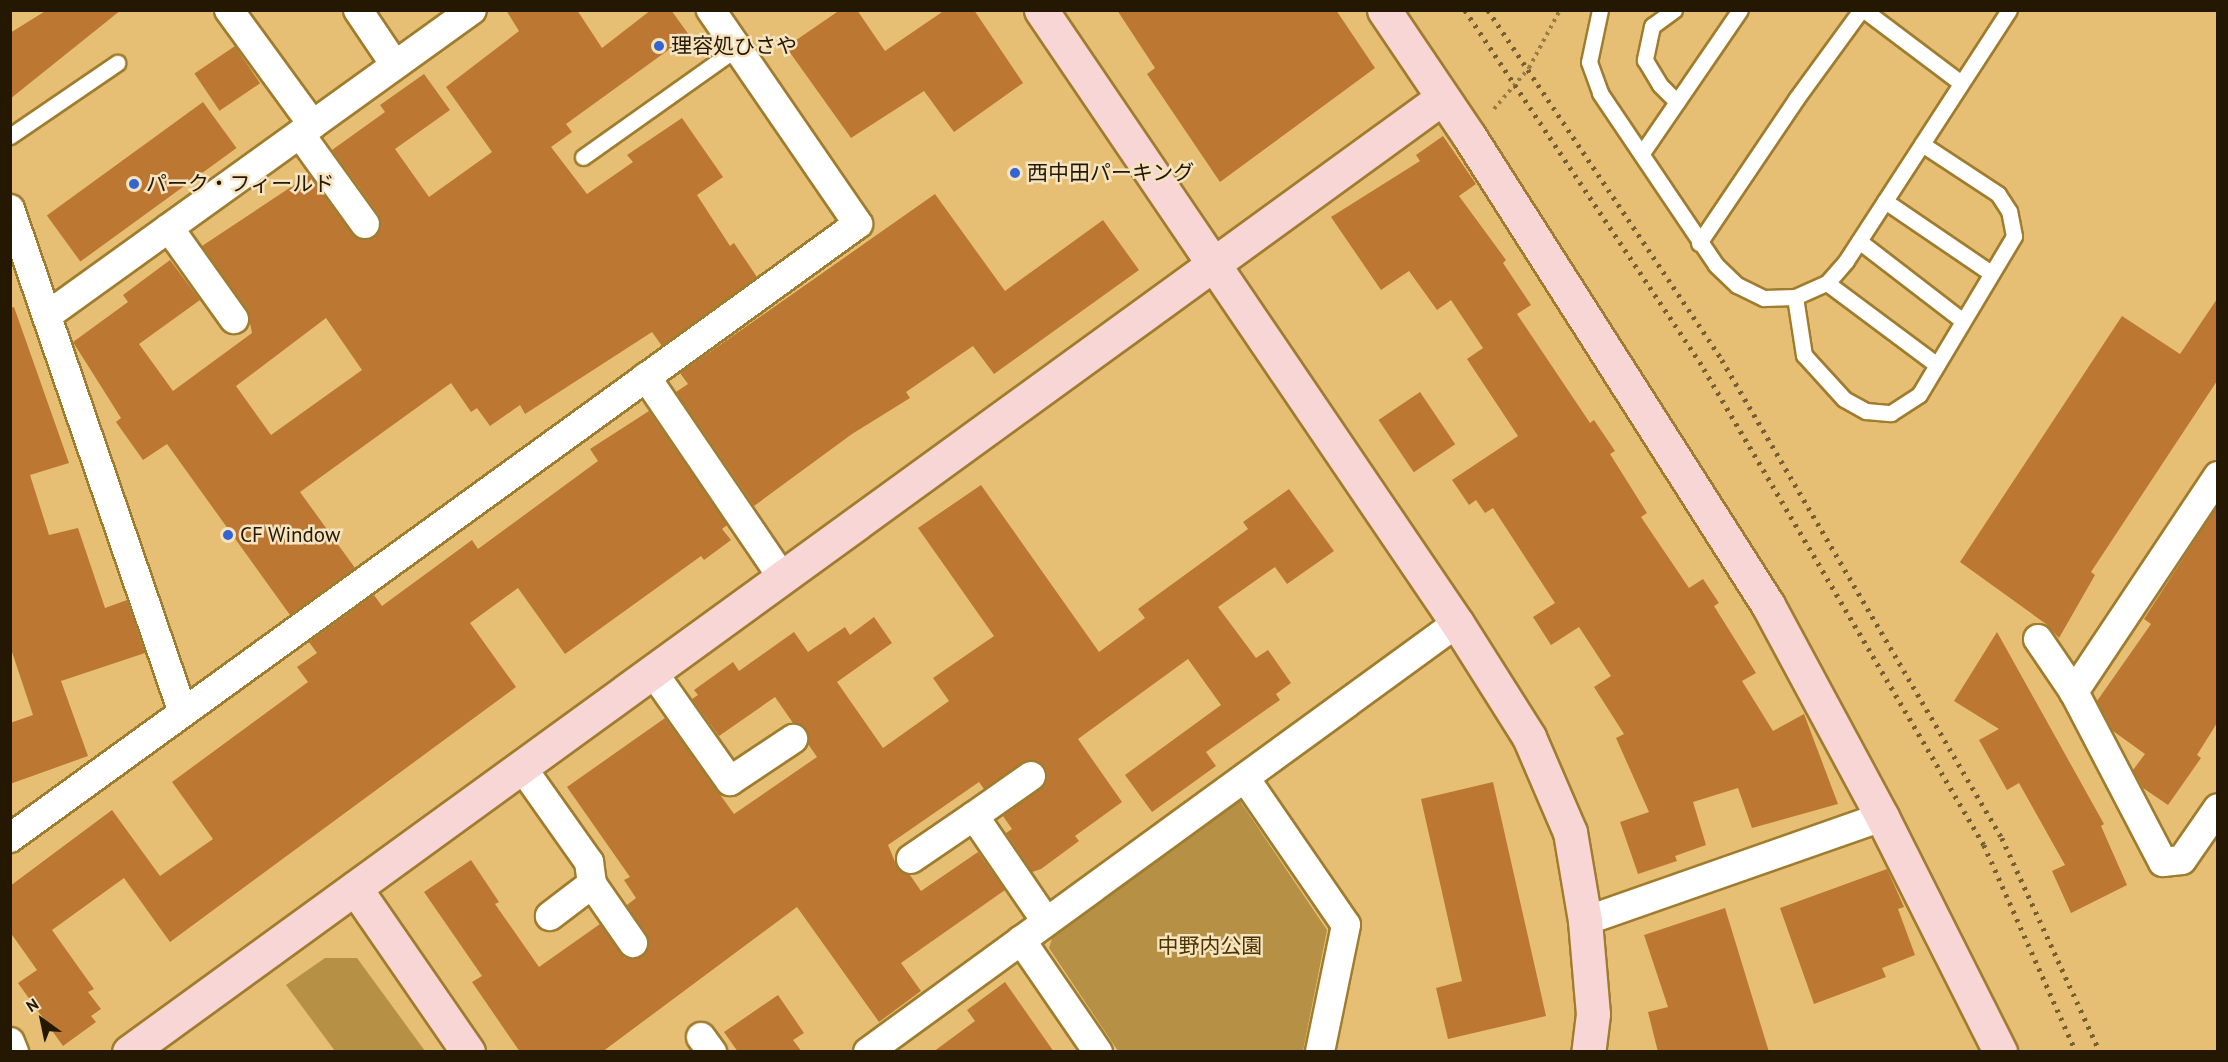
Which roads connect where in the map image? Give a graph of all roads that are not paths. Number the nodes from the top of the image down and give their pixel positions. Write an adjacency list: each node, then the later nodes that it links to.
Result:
1 (229, 10): 19 (street)
2 (358, 10): 15 (street)
3 (472, 10): 15 (street)
4 (711, 10): 13 (street)
5 (1041, 10): 30 (street)
6 (1384, 10): 17 (street)
7 (1600, 10): 22 (lane)
8 (1674, 10): 18 (lane)
9 (1740, 10): 18 (lane)
10 (1863, 10): 16 (lane); 29 (lane)
11 (1990, 10): 12 (lane)
12 (2006, 15): 16 (lane)
13 (737, 48): 23 (lane); 38 (street)
14 (117, 63): 20 (lane)
15 (395, 65): 19 (street)
16 (1961, 83): 21 (lane)
17 (1442, 98): 30 (street); 52 (street)
18 (1677, 102): 22 (lane)
19 (307, 129): 26 (street); 27 (street)
20 (10, 136)
21 (1922, 144): 24 (lane); 31 (lane)
22 (1642, 153): 29 (lane)
23 (583, 157)
24 (1885, 201): 28 (lane); 31 (lane)
25 (10, 209): 34 (street)
26 (365, 224)
27 (169, 228): 34 (street); 35 (street)
28 (1859, 241): 32 (lane); 36 (lane)
29 (1699, 243): 33 (lane)
30 (1211, 262): 40 (street); 41 (street)
31 (1992, 273): 36 (lane)
32 (1827, 283): 33 (lane); 37 (lane)
33 (1795, 297): 37 (lane)
34 (48, 315): 45 (street)
35 (234, 319)
36 (1963, 321): 37 (lane)
37 (1936, 365)
38 (646, 377): 40 (street); 45 (street)
39 (2217, 476): 44 (street)
40 (782, 577): 43 (street)
41 (1457, 622): 49 (street); 59 (street)
42 (2038, 639): 44 (street)
43 (652, 671): 46 (street); 47 (street)
44 (2074, 692): 50 (street)
45 (182, 710): 53 (street)
46 (793, 739)
47 (521, 766): 55 (street); 56 (street)
48 (1031, 776): 51 (street)
49 (1245, 778): 58 (street); 68 (street)
50 (2217, 808)
51 (974, 816): 54 (street); 58 (street)
52 (1882, 818): 59 (street); 70 (street)
53 (10, 838)
54 (911, 859)
55 (592, 884): 57 (street); 61 (street)
56 (355, 888): 64 (street); 65 (street)
57 (550, 916)
58 (1046, 921): 60 (street)
59 (1585, 921): 69 (street)
60 (1021, 940): 66 (street); 67 (street)
61 (633, 943)
62 (10, 1042): 63 (street)
63 (14, 1052)
64 (129, 1052)
65 (468, 1052)
66 (868, 1052)
67 (1098, 1052)
68 (1320, 1052)
69 (1588, 1052)
70 (2000, 1052)

